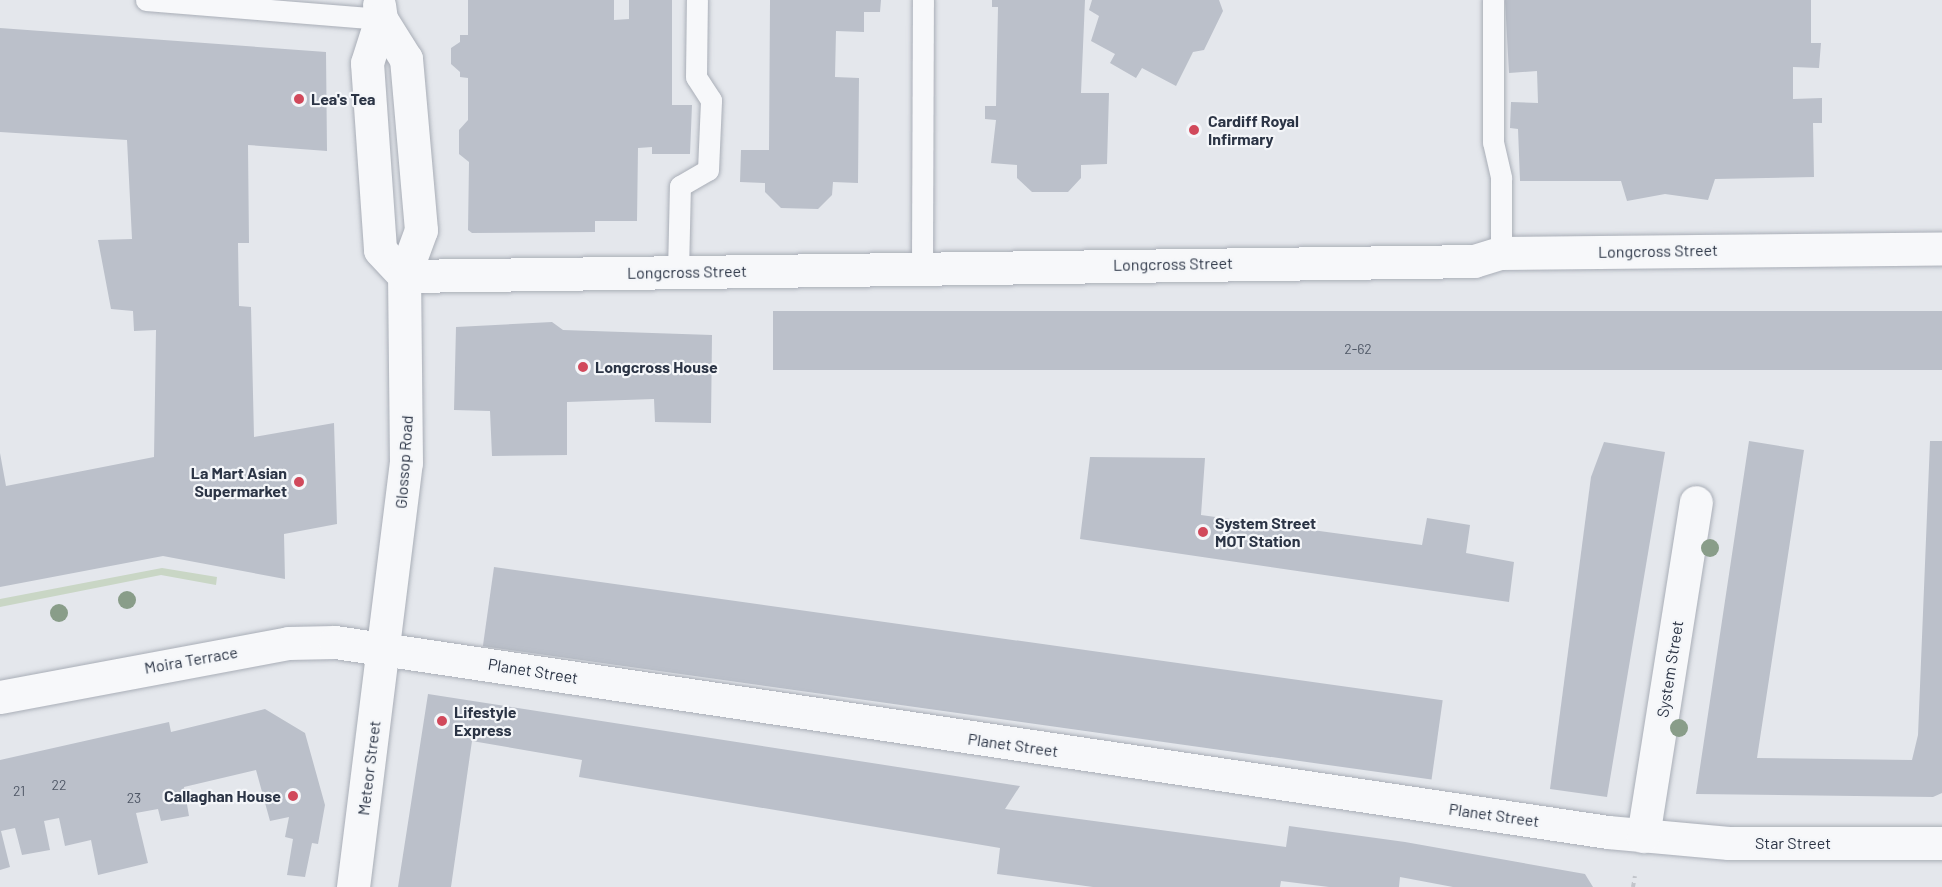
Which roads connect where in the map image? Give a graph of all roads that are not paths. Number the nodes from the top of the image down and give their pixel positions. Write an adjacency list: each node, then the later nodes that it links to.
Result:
1 (146, 0): 5 (lane)
2 (697, 0): 9 (lane)
3 (922, 0): 8 (lane)
4 (1493, 0): 7 (lane)
5 (380, 9): 10 (street, Glossop Road); 10 (street)
6 (1942, 249): 7 (street, Longcross Street)
7 (1501, 254): 8 (street, Longcross Street)
8 (922, 268): 9 (street, Longcross Street)
9 (678, 272): 10 (street, Longcross Street)
10 (404, 276): 12 (street, Glossop Road)
11 (1695, 502): 14 (street, System Street)
12 (384, 648): 13 (street, Moira Terrace); 14 (street, Planet Street); 16 (street, Meteor Street)
13 (0, 697)
14 (1644, 836): 15 (street, Star Street)
15 (1942, 843)
16 (353, 887)

